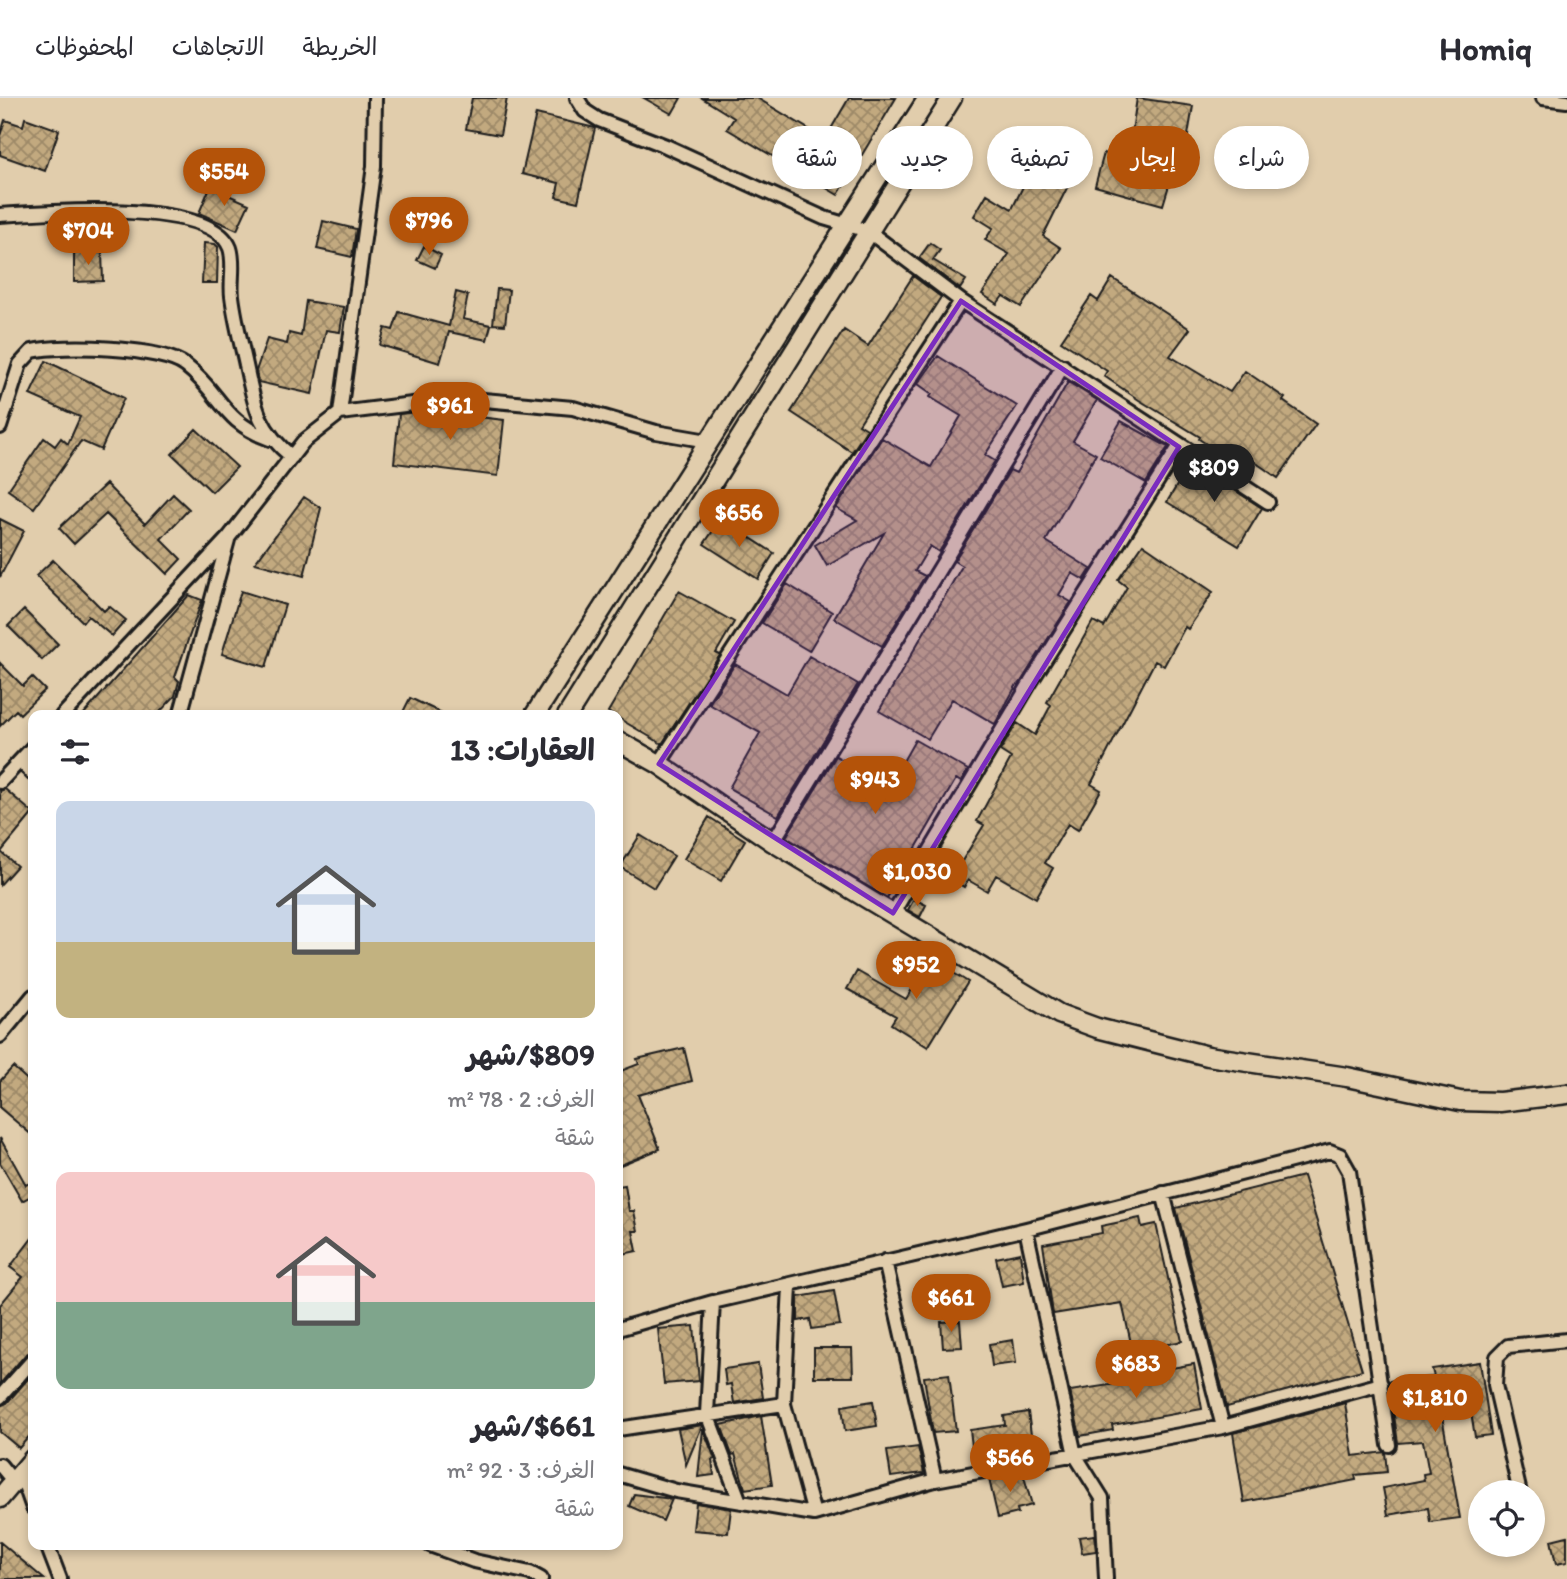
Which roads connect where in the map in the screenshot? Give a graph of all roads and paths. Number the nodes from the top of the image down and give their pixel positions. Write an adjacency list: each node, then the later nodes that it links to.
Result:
1 (375, 98): 12 (street)
2 (578, 98): 8 (street)
3 (928, 98): 8 (main road)
4 (952, 98): 9 (main road)
5 (1543, 98): 6 (street)
6 (1567, 100)
7 (0, 215): 14 (street)
8 (846, 223): 9 (street); 15 (main road)
9 (868, 231): 10 (street); 17 (main road)
10 (961, 301): 11 (street); 28 (street)
11 (1063, 366): 16 (street); 31 (street)
12 (340, 413): 15 (street); 18 (street)
13 (0, 427): 14 (street)
14 (270, 439): 18 (street)
15 (708, 441): 17 (main road); 23 (main road)
16 (1180, 447): 19 (street); 32 (street)
17 (731, 451): 24 (main road)
18 (292, 457): 20 (street)
19 (1268, 502)
20 (229, 537): 21 (street); 22 (street)
21 (68, 710)
22 (182, 710)
23 (538, 710)
24 (572, 710)
25 (623, 744): 28 (main road)
26 (28, 752): 27 (street)
27 (20, 761): 29 (street); 30 (street)
28 (659, 764): 31 (main road)
29 (28, 769)
30 (0, 782)
31 (773, 842): 32 (main road)
32 (893, 913): 35 (main road)
33 (28, 1002): 34 (street)
34 (0, 1036)
35 (1567, 1094)
36 (1163, 1193): 37 (street); 44 (street); 48 (street)
37 (1026, 1229): 38 (street); 51 (street)
38 (886, 1261): 39 (street); 55 (street)
39 (790, 1286): 40 (street); 46 (street)
40 (713, 1302): 41 (street); 47 (street)
41 (623, 1328)
42 (1567, 1340): 56 (street)
43 (28, 1366): 45 (street)
44 (1381, 1384): 48 (street); 50 (street)
45 (0, 1397)
46 (784, 1404): 47 (street); 60 (street)
47 (707, 1414): 49 (street); 58 (street)
48 (1223, 1427): 51 (street)
49 (623, 1428)
50 (1389, 1445)
51 (1075, 1455): 55 (street); 65 (street)
52 (28, 1464): 57 (main road)
53 (0, 1465): 57 (street)
54 (623, 1475): 58 (street)
55 (936, 1480): 60 (street)
56 (1517, 1480)
57 (9, 1485): 59 (street)
58 (739, 1499): 60 (street)
59 (28, 1503)
60 (814, 1514)
61 (49, 1550): 63 (street)
62 (444, 1550): 64 (street)
63 (60, 1579)
64 (541, 1579)
65 (1106, 1579)

